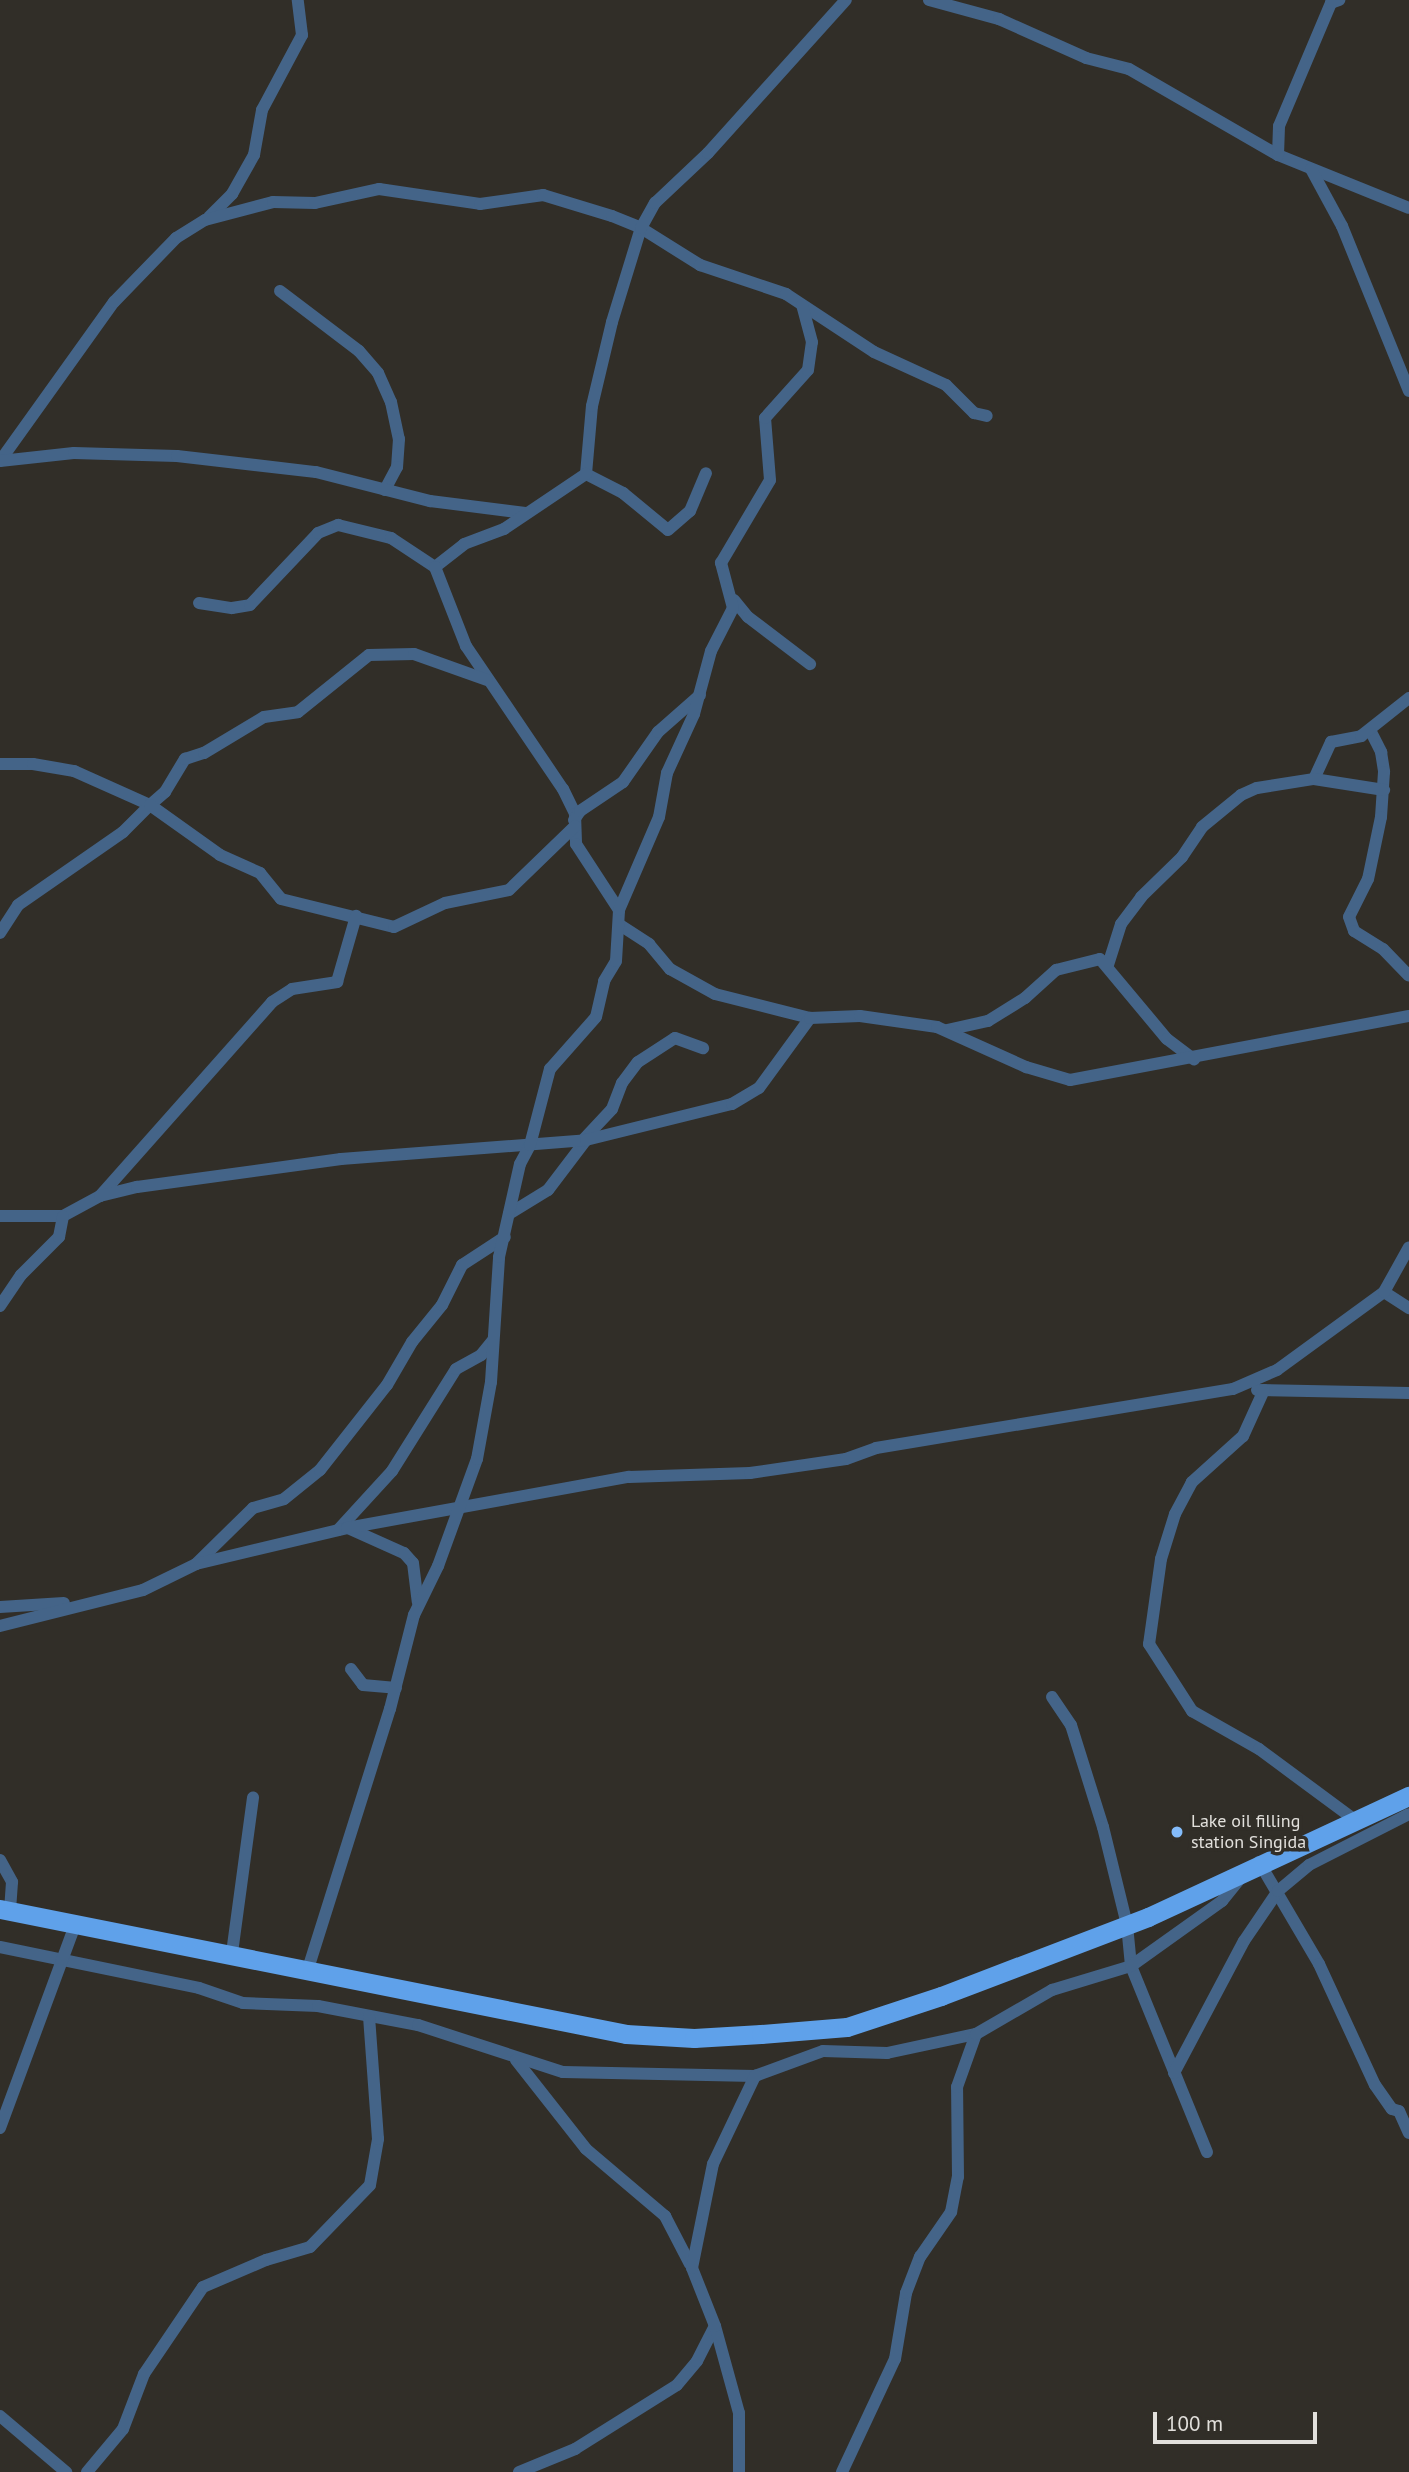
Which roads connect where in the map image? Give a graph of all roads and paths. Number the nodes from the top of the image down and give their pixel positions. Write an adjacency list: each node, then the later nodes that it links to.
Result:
1 (298, 0): 8 (street)
2 (846, 0): 9 (street)
3 (929, 0): 5 (street)
4 (1331, 1): 5 (street)
5 (1278, 155): 6 (street)
6 (1311, 169): 7 (street); 12 (street)
7 (1409, 208)
8 (205, 220): 9 (street); 16 (street)
9 (641, 228): 11 (street); 15 (street)
10 (280, 291): 16 (street)
11 (802, 305): 13 (street); 19 (street)
12 (1409, 391)
13 (988, 416)
14 (706, 473): 15 (street)
15 (586, 474): 17 (street)
16 (385, 490): 17 (street)
17 (525, 513): 18 (street)
18 (435, 567): 20 (street); 22 (street)
19 (734, 600): 21 (street); 23 (street)
20 (199, 603)
21 (810, 664)
22 (486, 680): 29 (street); 30 (street)
23 (700, 695): 30 (street); 31 (street)
24 (1409, 698): 25 (street)
25 (1370, 730): 27 (street); 28 (street)
26 (0, 764): 29 (street)
27 (1314, 779): 28 (street); 35 (street)
28 (1384, 790): 36 (street)
29 (150, 804): 32 (street); 34 (street)
30 (575, 823): 31 (street); 32 (street)
31 (619, 910): 33 (street)
32 (356, 916): 46 (street)
33 (620, 925): 38 (street); 43 (street)
34 (0, 933)
35 (1108, 965): 39 (street); 41 (street)
36 (1409, 976)
37 (1409, 1016): 41 (street)
38 (810, 1018): 39 (street); 42 (street)
39 (946, 1030): 41 (street)
40 (703, 1048): 42 (street)
41 (1194, 1059)
42 (584, 1140): 43 (street); 47 (street)
43 (530, 1145): 44 (street); 45 (street)
44 (502, 1146): 45 (street); 46 (street)
45 (517, 1172): 47 (street)
46 (100, 1196): 49 (street)
47 (509, 1214): 50 (street)
48 (0, 1216): 49 (street)
49 (63, 1216): 53 (street)
50 (505, 1237): 55 (street); 61 (street)
51 (1409, 1247): 52 (street)
52 (1384, 1292): 54 (street); 56 (street)
53 (0, 1307)
54 (1409, 1308)
55 (493, 1340): 59 (street); 60 (street)
56 (1233, 1388): 57 (street); 59 (street)
57 (1264, 1390): 58 (street); 72 (street)
58 (1409, 1393)
59 (455, 1511): 60 (street); 63 (street)
60 (343, 1529): 61 (street); 63 (street)
61 (196, 1564): 62 (street)
62 (75, 1604): 64 (street); 65 (street)
63 (417, 1606): 67 (street)
64 (0, 1607)
65 (0, 1626)
66 (351, 1670): 67 (street)
67 (396, 1688): 83 (street)
68 (1052, 1697): 78 (street)
69 (1409, 1796): 72 (highway)
70 (253, 1797): 80 (street)
71 (1409, 1814): 75 (street)
72 (1355, 1820): 74 (highway)
73 (0, 1860): 76 (street)
74 (1253, 1867): 75 (street); 78 (highway); 82 (street)
75 (1278, 1891): 87 (street); 90 (street)
76 (5, 1910): 77 (highway)
77 (76, 1922): 80 (highway); 81 (street)
78 (1127, 1925): 82 (street); 83 (highway)
79 (0, 1947): 81 (street)
80 (232, 1953): 83 (highway)
81 (63, 1959): 84 (street); 89 (street)
82 (1131, 1966): 85 (street); 87 (street)
83 (307, 1972)
84 (369, 2016): 86 (street); 96 (street)
85 (975, 2034): 88 (street); 99 (street)
86 (515, 2059): 88 (street); 92 (street)
87 (1174, 2073): 91 (street)
88 (755, 2076): 92 (street)
89 (0, 2128)
90 (1409, 2133)
91 (1207, 2151)
92 (692, 2268): 93 (street)
93 (715, 2326): 97 (street); 98 (street)
94 (0, 2416): 95 (street)
95 (66, 2472)
96 (87, 2472)
97 (519, 2472)
98 (739, 2472)
99 (842, 2472)

